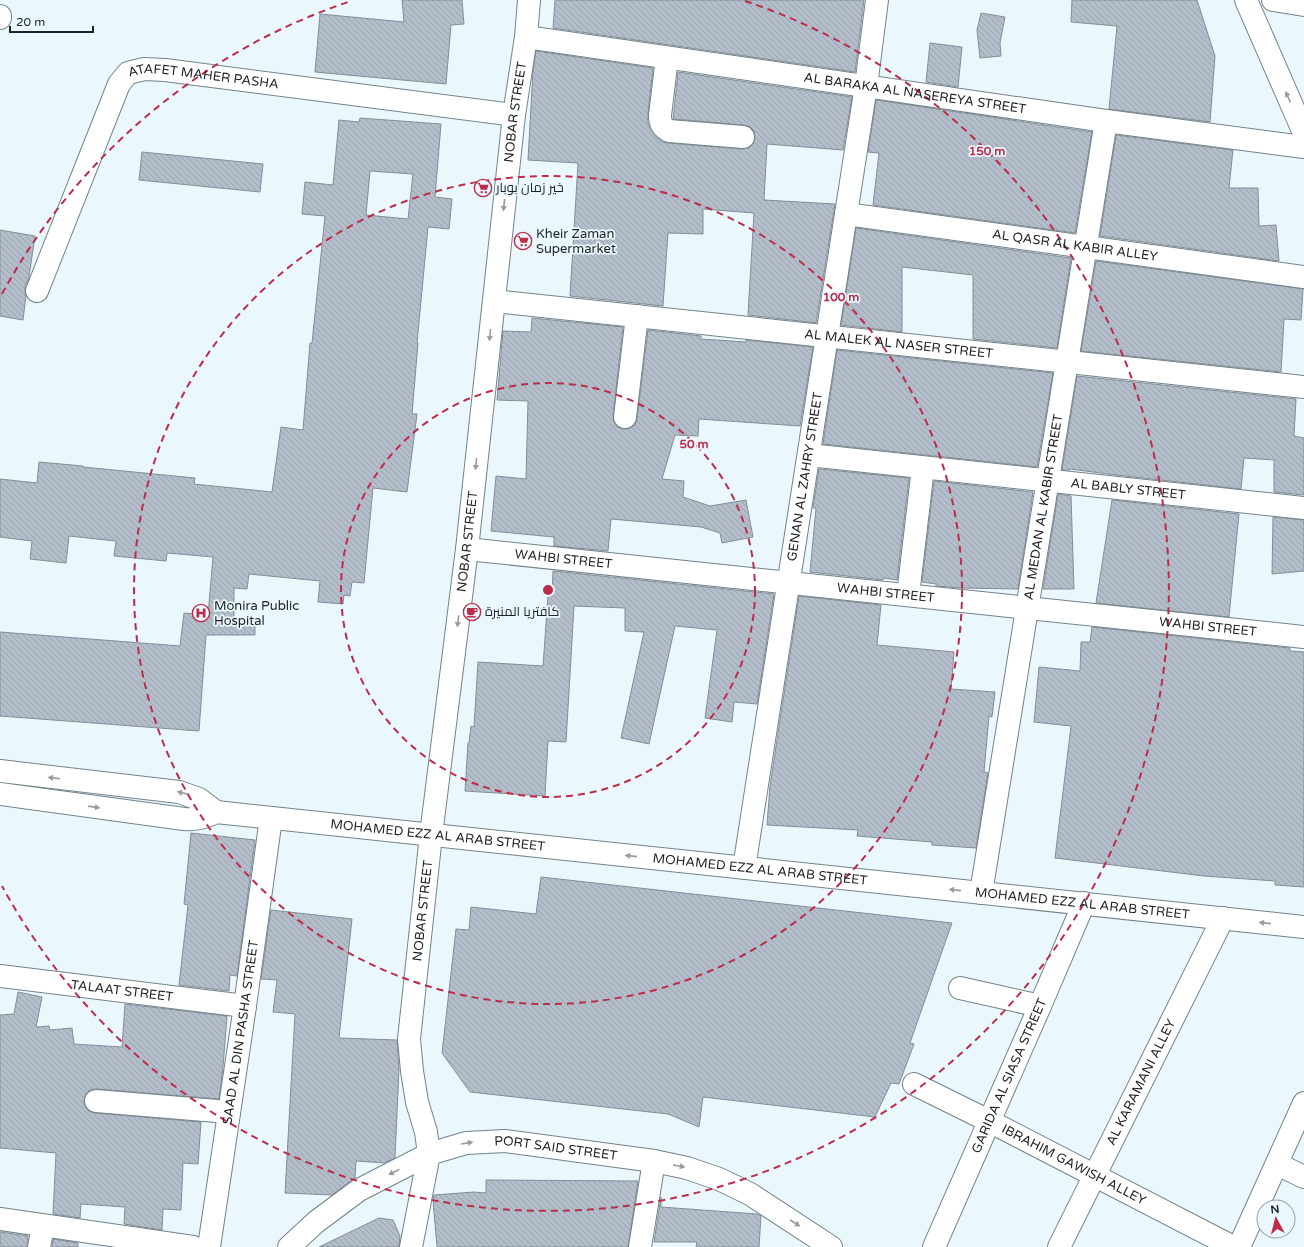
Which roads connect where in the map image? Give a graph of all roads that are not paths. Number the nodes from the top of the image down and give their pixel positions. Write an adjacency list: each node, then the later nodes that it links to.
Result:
1 (529, 0): 4 (street, NOBAR STREET)
2 (877, 0): 6 (street, GENAN AL ZAHRY STREET)
3 (1246, 0): 9 (street, one-way to 3)
4 (526, 37): 5 (street, AL BARAKA AL NASEREYA STREET); 7 (street, NOBAR STREET)
5 (667, 58): 6 (street, AL BARAKA AL NASEREYA STREET); 10 (street)
6 (866, 86): 8 (street, AL BARAKA AL NASEREYA STREET); 12 (street, GENAN AL ZAHRY STREET)
7 (514, 115): 15 (street, ATAFET MAHER PASHA); 16 (street, NOBAR STREET, one-way to 16)
8 (1106, 121): 11 (street, AL BARAKA AL NASEREYA STREET); 13 (street, AL MEDAN AL KABIR STREET)
9 (1304, 133)
10 (743, 137)
11 (1304, 147)
12 (846, 214): 13 (street, AL QASR AL KABIR ALLEY); 18 (street, GENAN AL ZAHRY STREET)
13 (1086, 247): 14 (street, AL QASR AL KABIR ALLEY); 19 (street, AL MEDAN AL KABIR STREET)
14 (1304, 277)
15 (37, 291)
16 (494, 301): 17 (street, AL MALEK AL NASER STREET); 26 (street, NOBAR STREET, one-way to 26)
17 (637, 316): 18 (street, AL MALEK AL NASER STREET); 21 (street)
18 (827, 336): 19 (street, AL MALEK AL NASER STREET); 22 (street, GENAN AL ZAHRY STREET)
19 (1067, 363): 20 (street, AL MALEK AL NASER STREET); 24 (street, AL MEDAN AL KABIR STREET)
20 (1304, 387)
21 (624, 417)
22 (809, 455): 23 (street, AL BABLY STREET); 27 (street, GENAN AL ZAHRY STREET)
23 (923, 468): 24 (street, AL BABLY STREET); 28 (street)
24 (1048, 481): 25 (street, AL BABLY STREET); 29 (street, AL MEDAN AL KABIR STREET)
25 (1304, 508)
26 (467, 549): 27 (street, WAHBI STREET); 35 (street, NOBAR STREET, one-way to 35)
27 (789, 583): 28 (street, WAHBI STREET); 36 (street, GENAN AL ZAHRY STREET)
28 (908, 595): 29 (street, WAHBI STREET)
29 (1027, 608): 30 (street, WAHBI STREET); 37 (street, AL MEDAN AL KABIR STREET)
30 (1304, 637)
31 (0, 771): 33 (street, one-way to 31)
32 (0, 794): 33 (street, MOHAMED EZZ AL ARAB STREET, one-way to 33)
33 (216, 812): 34 (street, MOHAMED EZZ AL ARAB STREET)
34 (271, 818): 35 (street, MOHAMED EZZ AL ARAB STREET); 43 (street, SAAD AL DIN PASHA STREET)
35 (431, 835): 36 (street, MOHAMED EZZ AL ARAB STREET, one-way to 35); 50 (street, NOBAR STREET)
36 (744, 868): 37 (street, MOHAMED EZZ AL ARAB STREET, one-way to 36)
37 (981, 893): 38 (street, MOHAMED EZZ AL ARAB STREET)
38 (1084, 903): 39 (street, MOHAMED EZZ AL ARAB STREET); 44 (street, GARIDA AL SIASA STREET)
39 (1222, 918): 40 (street, MOHAMED EZZ AL ARAB STREET, one-way to 39); 53 (street, AL KARAMANI ALLEY)
40 (1304, 927)
41 (0, 976): 43 (street, TALAAT STREET)
42 (960, 988): 44 (street)
43 (245, 1006): 48 (street, SAAD AL DIN PASHA STREET)
44 (1040, 1006): 49 (street, GARIDA AL SIASA STREET)
45 (914, 1084): 49 (street, IBRAHIM GAWISH ALLEY)
46 (96, 1101): 48 (street)
47 (1304, 1103): 52 (street)
48 (229, 1112): 58 (street, SAAD AL DIN PASHA STREET)
49 (989, 1120): 53 (street, IBRAHIM GAWISH ALLEY); 63 (street, GARIDA AL SIASA STREET)
50 (429, 1154): 51 (street, PORT SAID STREET, one-way to 51); 59 (street, PORT SAID STREET, one-way to 59); 60 (street, NOBAR STREET)
51 (654, 1161): 61 (street); 62 (street, PORT SAID STREET, one-way to 62)
52 (1277, 1164): 54 (street); 66 (street)
53 (1095, 1175): 64 (street, AL KARAMANI ALLEY); 65 (street, IBRAHIM GAWISH ALLEY)
54 (1304, 1177)
55 (0, 1219): 56 (street)
56 (41, 1236): 57 (street)
57 (193, 1247)
58 (209, 1247)
59 (289, 1247)
60 (411, 1247)
61 (640, 1247)
62 (832, 1247)
63 (934, 1247)
64 (1059, 1247)
65 (1233, 1247)
66 (1239, 1247)

